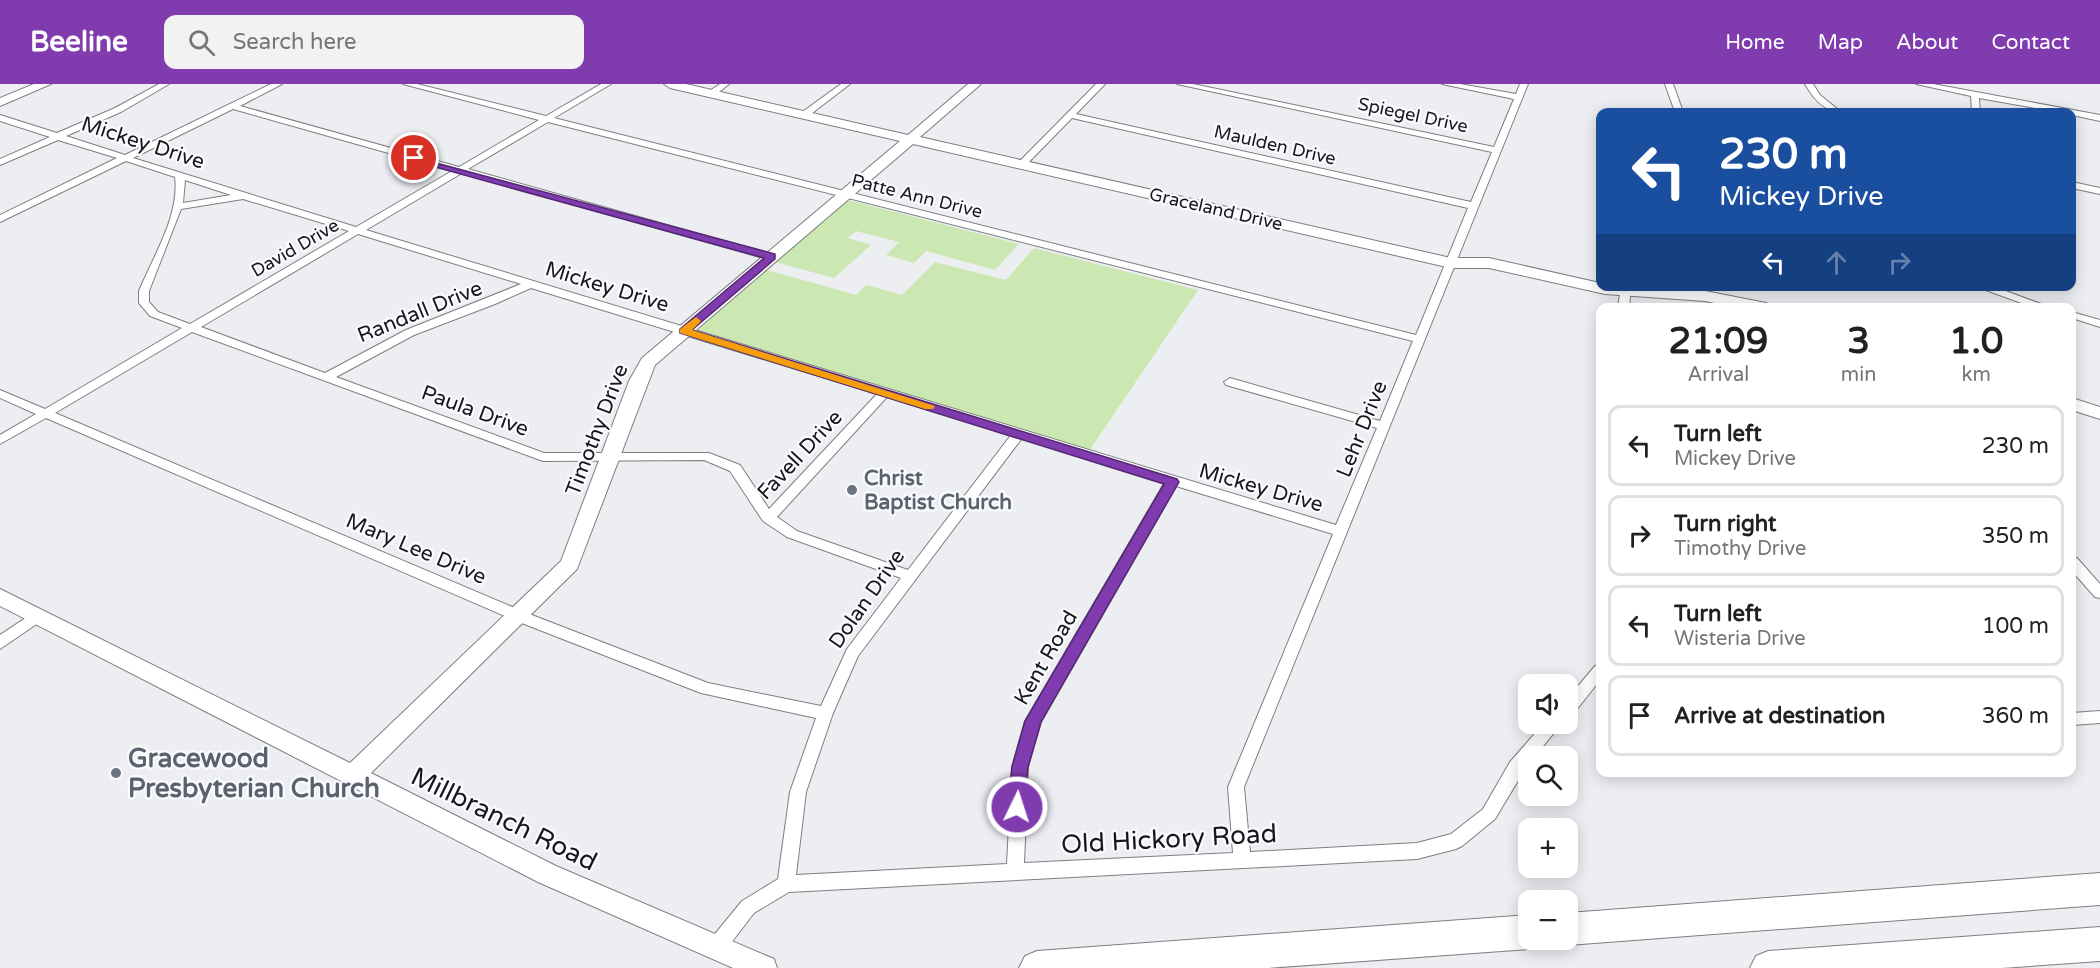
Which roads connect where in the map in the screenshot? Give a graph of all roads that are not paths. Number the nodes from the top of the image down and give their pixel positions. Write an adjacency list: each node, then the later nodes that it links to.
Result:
1 (45, 84): 20 (street)
2 (165, 84): 32 (street)
3 (278, 84): 21 (street)
4 (407, 84): 31 (street, Patte Ann Drive)
5 (607, 84): 31 (street, David Drive)
6 (670, 84): 17 (street, Graceland Drive)
7 (725, 84): 17 (street)
8 (846, 84): 27 (street)
9 (975, 84): 33 (street, Timothy Drive)
10 (1101, 84): 28 (street)
11 (1181, 84): 34 (street, Spiegel Drive)
12 (1446, 84): 19 (street)
13 (1524, 84): 19 (street, Lehr Drive)
14 (1669, 84): 22 (street)
15 (1809, 84): 23 (street)
16 (1920, 84): 18 (street)
17 (711, 94): 27 (street, Graceland Drive)
18 (1975, 94): 24 (street); 25 (street)
19 (1518, 97): 34 (street, Lehr Drive)
20 (0, 102)
21 (232, 106): 35 (street); 38 (street)
22 (1678, 108)
23 (1832, 108)
24 (1976, 108)
25 (2045, 108)
26 (2076, 114): 30 (street)
27 (804, 115): 33 (street, Graceland Drive)
28 (1070, 115): 37 (street); 44 (street, Maulden Drive)
29 (0, 118): 32 (street, Mickey Drive)
30 (2100, 118)
31 (547, 119): 38 (street, David Drive); 42 (street, Patte Ann Drive)
32 (59, 136): 35 (street, Mickey Drive); 36 (street)
33 (909, 140): 37 (street, Graceland Drive); 42 (street, Timothy Drive)
34 (1497, 150): 44 (street, Lehr Drive)
35 (128, 158): 39 (street, Mickey Drive); 46 (street)
36 (0, 162)
37 (1021, 165): 49 (street, Graceland Drive)
38 (459, 171): 47 (street, David Drive); 48 (street)
39 (178, 174): 43 (street, Mickey Drive); 45 (street, Paula Drive)
40 (2076, 186): 41 (street)
41 (2100, 190)
42 (844, 194): 48 (street, Timothy Drive); 60 (street, Patte Ann Drive)
43 (244, 196): 45 (street); 47 (street, Mickey Drive)
44 (1474, 206): 49 (street, Lehr Drive)
45 (176, 207): 58 (street, Paula Drive)
46 (0, 219)
47 (359, 230): 50 (street, Mickey Drive); 58 (street, David Drive)
48 (771, 256): 59 (street, Timothy Drive)
49 (1451, 263): 51 (street, Graceland Drive); 60 (street, Lehr Drive)
50 (530, 284): 59 (street, Mickey Drive); 61 (street, Randall Drive)
51 (1596, 287)
52 (1656, 291): 54 (street, Graceland Drive)
53 (1995, 291): 55 (street)
54 (1741, 303)
55 (2032, 303)
56 (2076, 316): 57 (street)
57 (2100, 324)
58 (190, 329): 61 (street, Paula Drive); 66 (street, David Drive)
59 (684, 331): 63 (street, Mickey Drive); 71 (street, Timothy Drive)
60 (1420, 339): 68 (street, Lehr Drive)
61 (325, 378): 71 (street, Paula Drive)
62 (1230, 382): 68 (street)
63 (885, 392): 69 (street, Mickey Drive); 73 (street, Favell Drive)
64 (0, 394): 66 (street, Mary Lee Drive)
65 (2076, 405): 67 (street)
66 (46, 413): 70 (street, David Drive); 79 (street, Mary Lee Drive)
67 (2100, 413)
68 (1384, 426): 74 (street, Lehr Drive)
69 (1019, 435): 72 (street, Mickey Drive); 76 (street, Dolan Drive)
70 (0, 440)
71 (610, 458): 73 (street, Paula Drive); 79 (street, Timothy Drive)
72 (1172, 482): 74 (street, Mickey Drive); 90 (street, Kent Road)
73 (768, 518): 76 (street, Paula Drive)
74 (1342, 532): 89 (street, Lehr Drive)
75 (2076, 566): 77 (street)
76 (909, 575): 84 (street, Dolan Drive)
77 (2100, 593)
78 (0, 597): 80 (street, Millbranch Road)
79 (519, 616): 84 (street, Mary Lee Drive); 88 (street, Timothy Drive)
80 (36, 617): 81 (street); 88 (street, Millbranch Road)
81 (0, 643)
82 (1596, 675): 83 (street)
83 (1578, 696)
84 (825, 713): 91 (street, Dolan Drive)
85 (2100, 717): 86 (street)
86 (2076, 719)
87 (1544, 734): 89 (street, Old Hickory Road)
88 (352, 776): 96 (street, Millbranch Road)
89 (1242, 861): 90 (street, Old Hickory Road)
90 (1015, 873): 91 (street, Old Hickory Road)
91 (786, 884): 96 (street, Old Hickory Road)
92 (2100, 889): 93 (highway)
93 (1578, 928)
94 (1518, 933): 98 (highway)
95 (2100, 944): 99 (highway)
96 (717, 946): 97 (street, Millbranch Road)
97 (764, 968)
98 (1038, 968)
99 (1768, 968)

